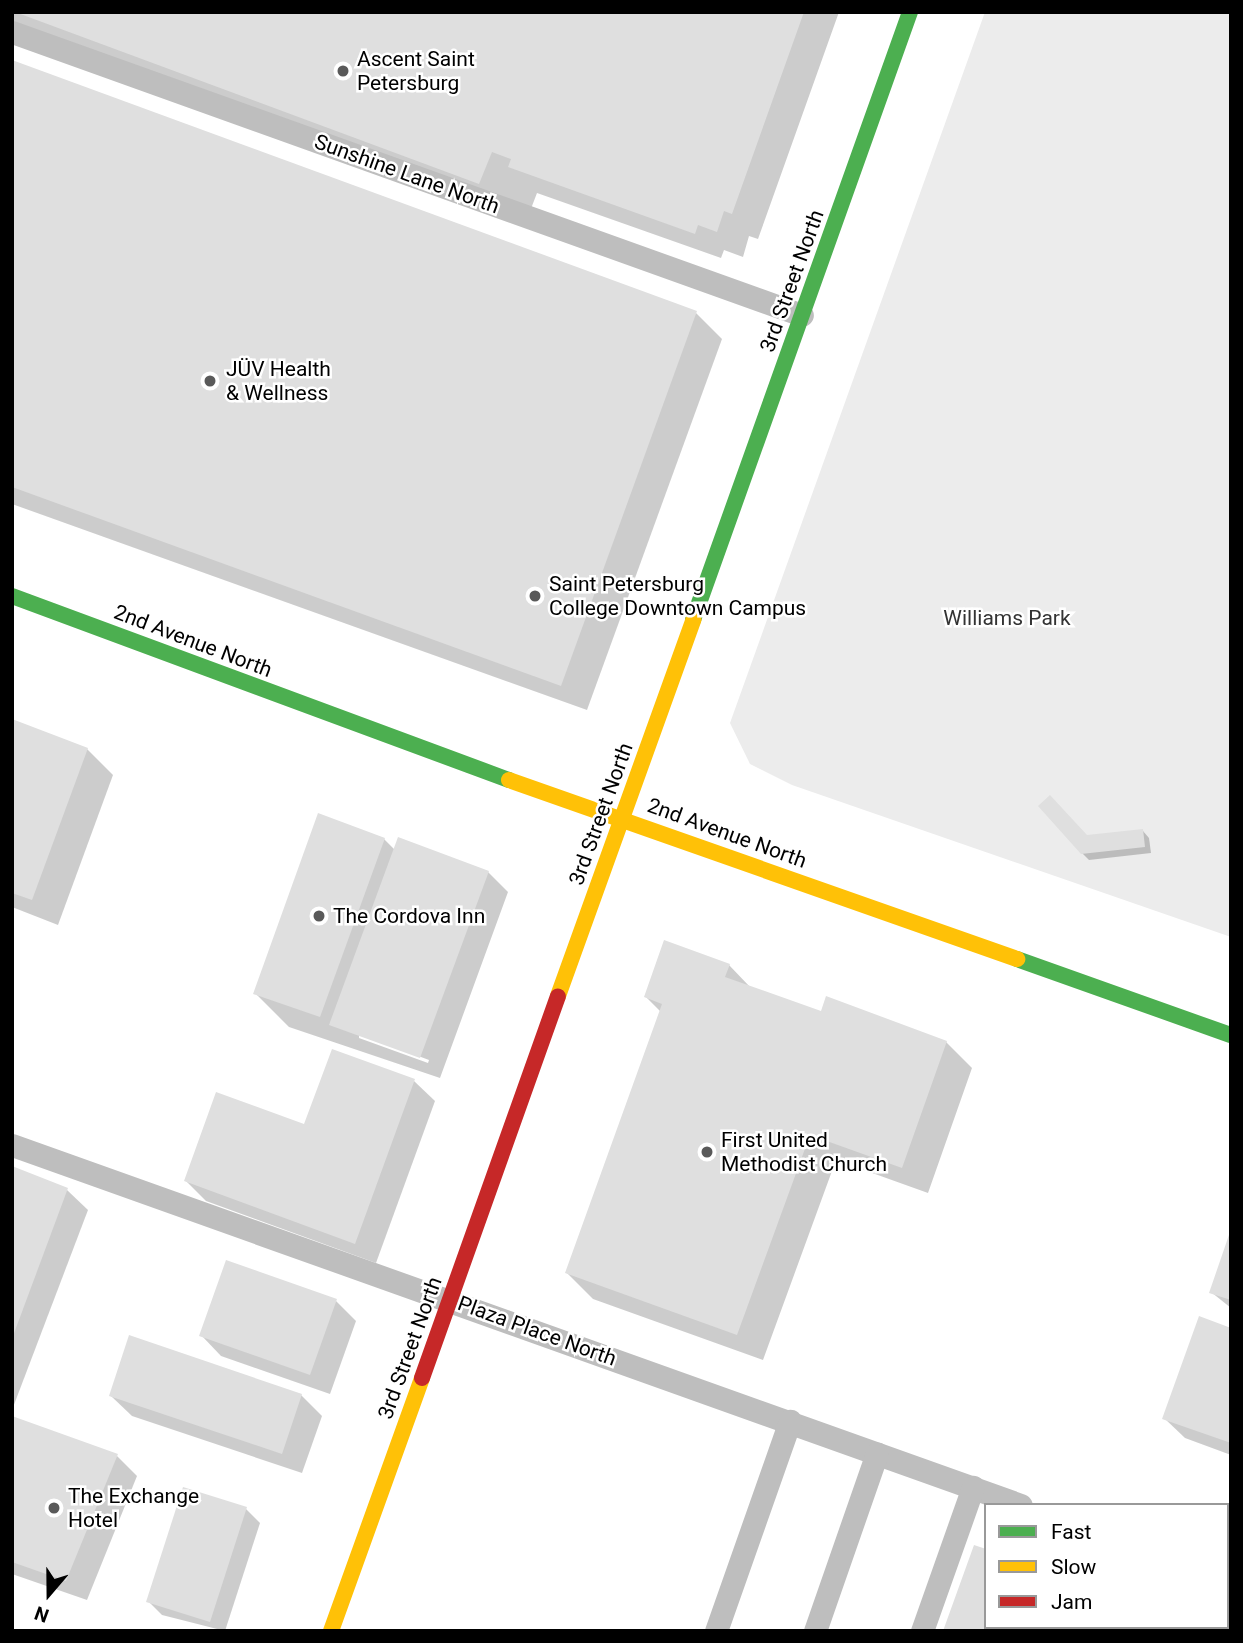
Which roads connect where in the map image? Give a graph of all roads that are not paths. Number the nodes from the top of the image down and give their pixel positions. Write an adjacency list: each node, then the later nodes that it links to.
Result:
1 (910, 12): 3 (main road, 3rd Street North)
2 (12, 32): 3 (lane, Sunshine Lane North)
3 (802, 315): 5 (main road, 3rd Street North)
4 (12, 596): 5 (main road, 2nd Avenue North)
5 (623, 818): 6 (main road, 2nd Avenue North); 8 (main road, 3rd Street North)
6 (1231, 1035)
7 (12, 1145): 8 (lane, Plaza Place North)
8 (450, 1300): 9 (lane, Plaza Place North); 13 (main road, 3rd Street North)
9 (790, 1421): 10 (lane, Plaza Place North); 14 (lane)
10 (877, 1453): 11 (lane, Plaza Place North); 15 (lane)
11 (973, 1487): 12 (lane, Plaza Place North); 16 (lane)
12 (1016, 1503)
13 (331, 1631)
14 (716, 1631)
15 (815, 1631)
16 (922, 1631)

